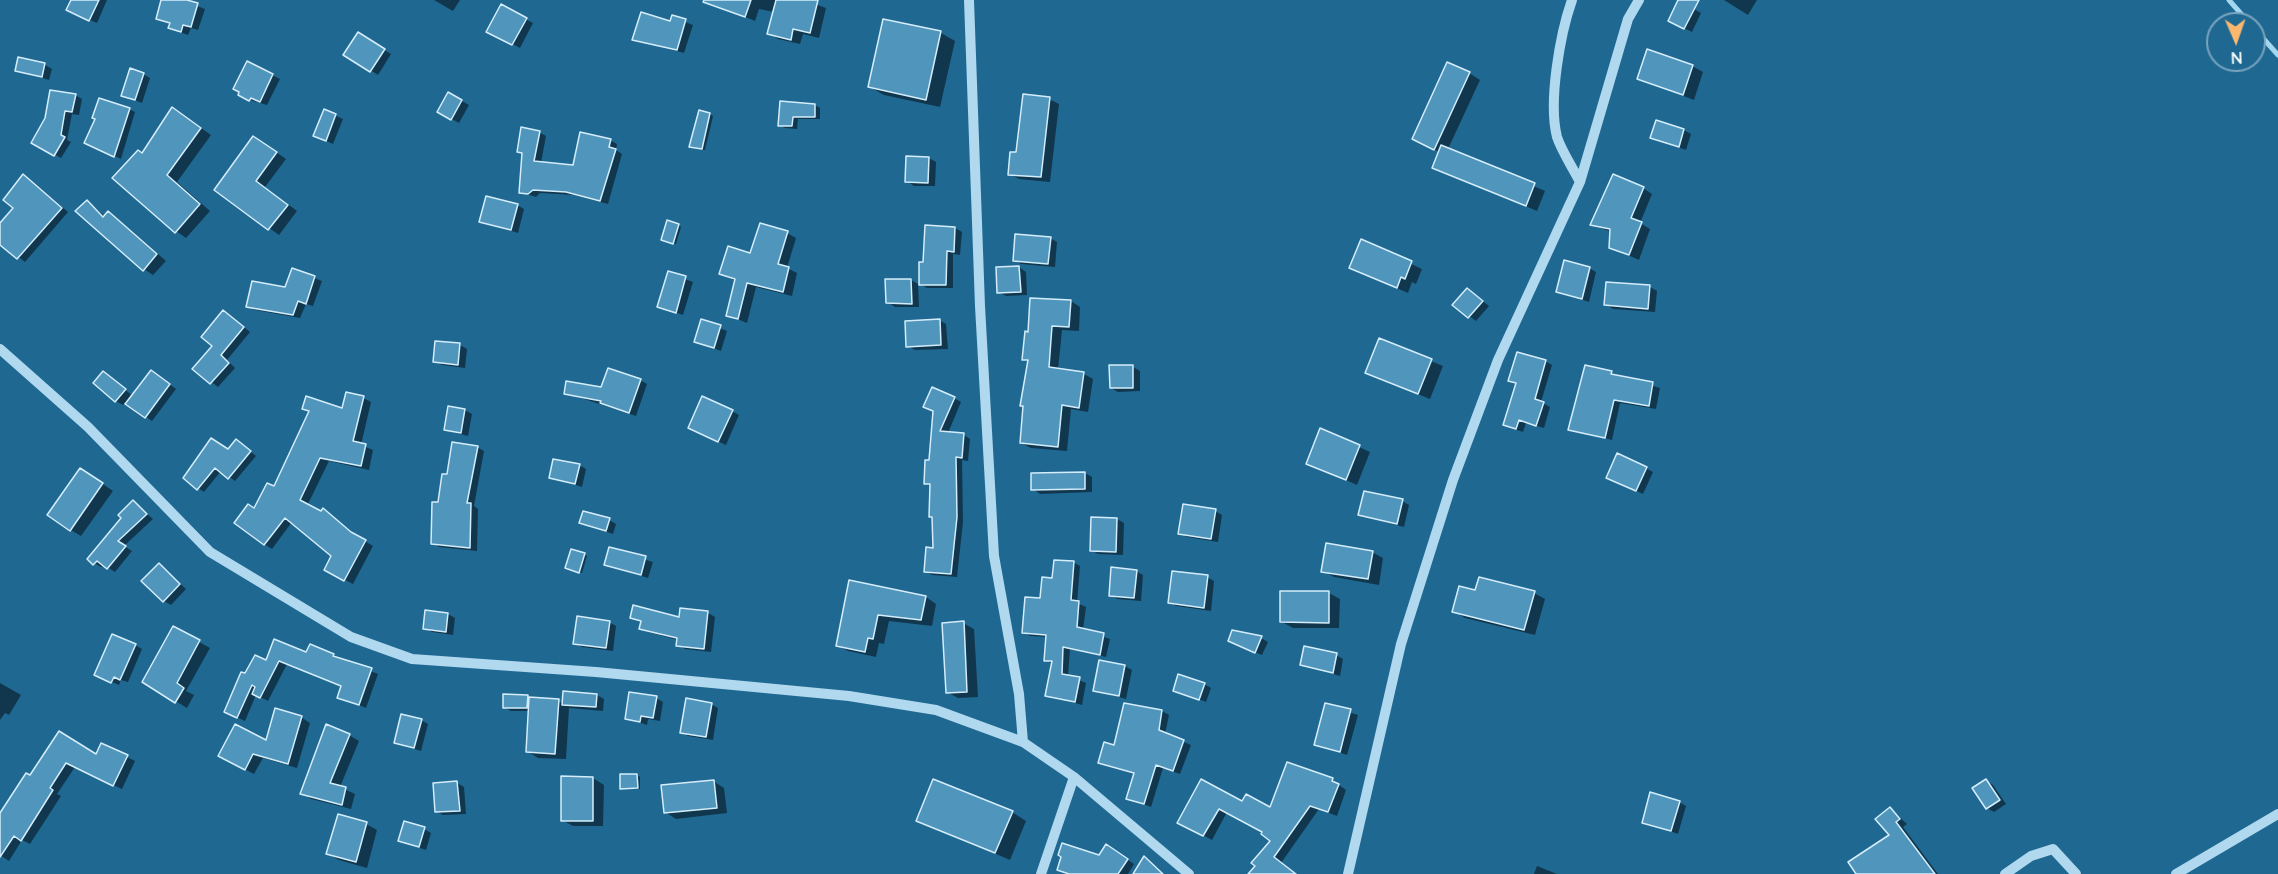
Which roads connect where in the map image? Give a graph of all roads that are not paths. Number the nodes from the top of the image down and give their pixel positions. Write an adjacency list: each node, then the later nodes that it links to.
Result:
1 (969, 0): 6 (street)
2 (1572, 0): 4 (street)
3 (1639, 0): 4 (street)
4 (1580, 182): 11 (street)
5 (0, 349): 6 (street)
6 (1023, 742): 7 (street)
7 (1074, 777): 9 (street); 10 (street)
8 (2278, 814): 14 (street)
9 (1041, 874)
10 (1189, 874)
11 (1348, 874)
12 (2005, 874): 13 (street)
13 (2076, 874)
14 (2176, 874)

